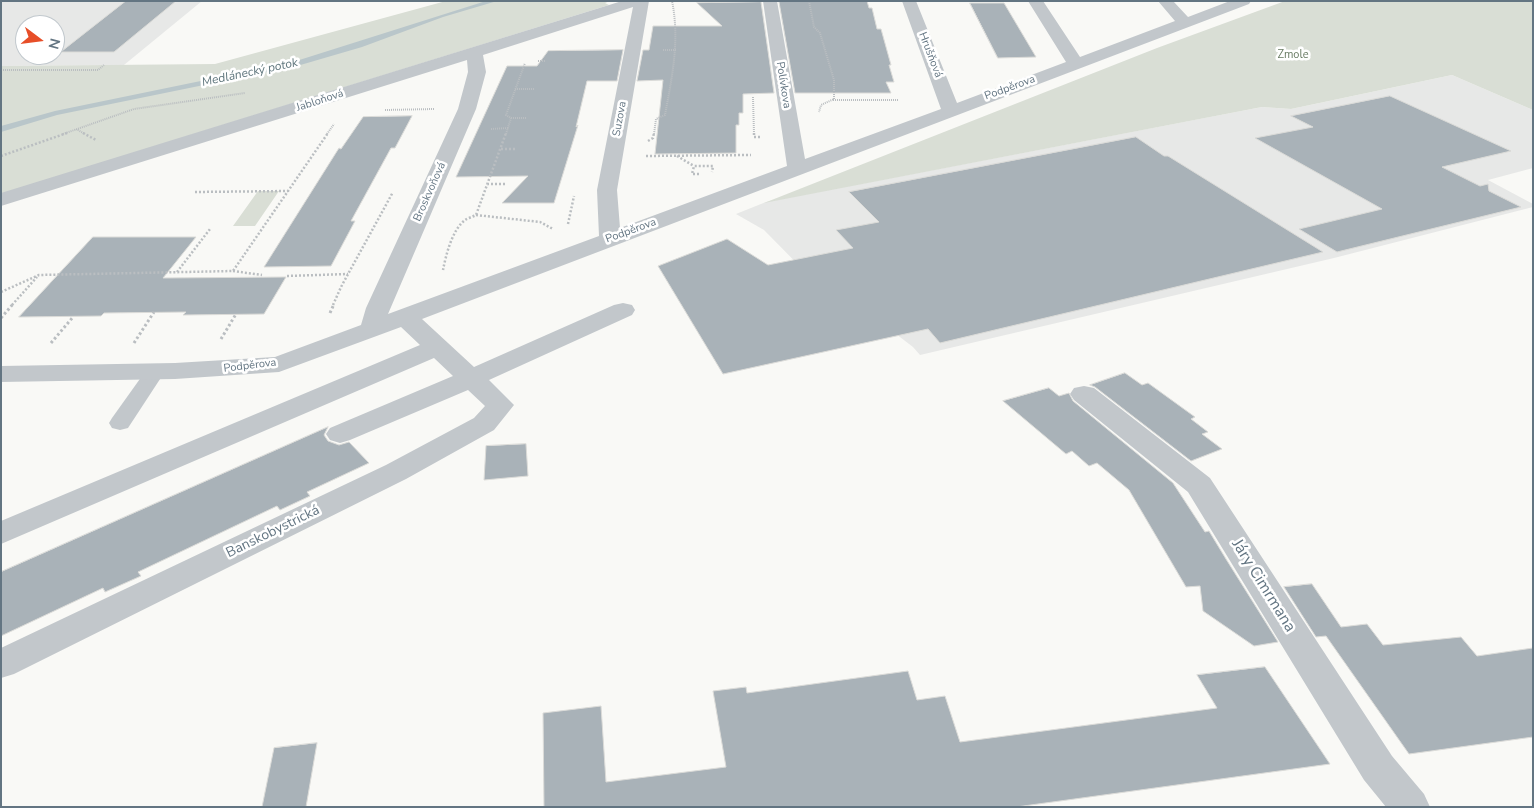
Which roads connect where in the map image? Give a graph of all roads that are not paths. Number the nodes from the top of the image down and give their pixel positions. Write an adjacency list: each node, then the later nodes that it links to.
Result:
1 (638, 1): 9 (street, Jabloňová)
2 (642, 1): 14 (street, Suzova)
3 (770, 1): 12 (street, Polívkova)
4 (909, 1): 11 (street, Hrušňová)
5 (1035, 1): 10 (street)
6 (1165, 1): 8 (street)
7 (1244, 1): 8 (street, Podpěrova)
8 (1184, 23): 10 (street, Podpěrova)
9 (474, 53): 13 (street, Jabloňová); 17 (street, Broskvoňová)
10 (1076, 64): 11 (street, Podpěrova)
11 (951, 110): 12 (street, Podpěrova)
12 (797, 168): 14 (street, Podpěrova)
13 (1, 200)
14 (610, 238): 16 (street, Podpěrova)
15 (623, 310): 21 (street)
16 (404, 316): 17 (street, Podpěrova); 18 (street, Banskobystrická)
17 (372, 328): 19 (street, Podpěrova)
18 (437, 348): 21 (street, Banskobystrická); 25 (street)
19 (154, 373): 20 (street, Podpěrova); 23 (lane)
20 (1, 374)
21 (472, 378): 24 (street); 26 (street, Banskobystrická)
22 (1084, 394): 27 (street, Járy Cimrmana)
23 (120, 423)
24 (340, 434)
25 (1, 533)
26 (1, 664)
27 (1410, 807)

